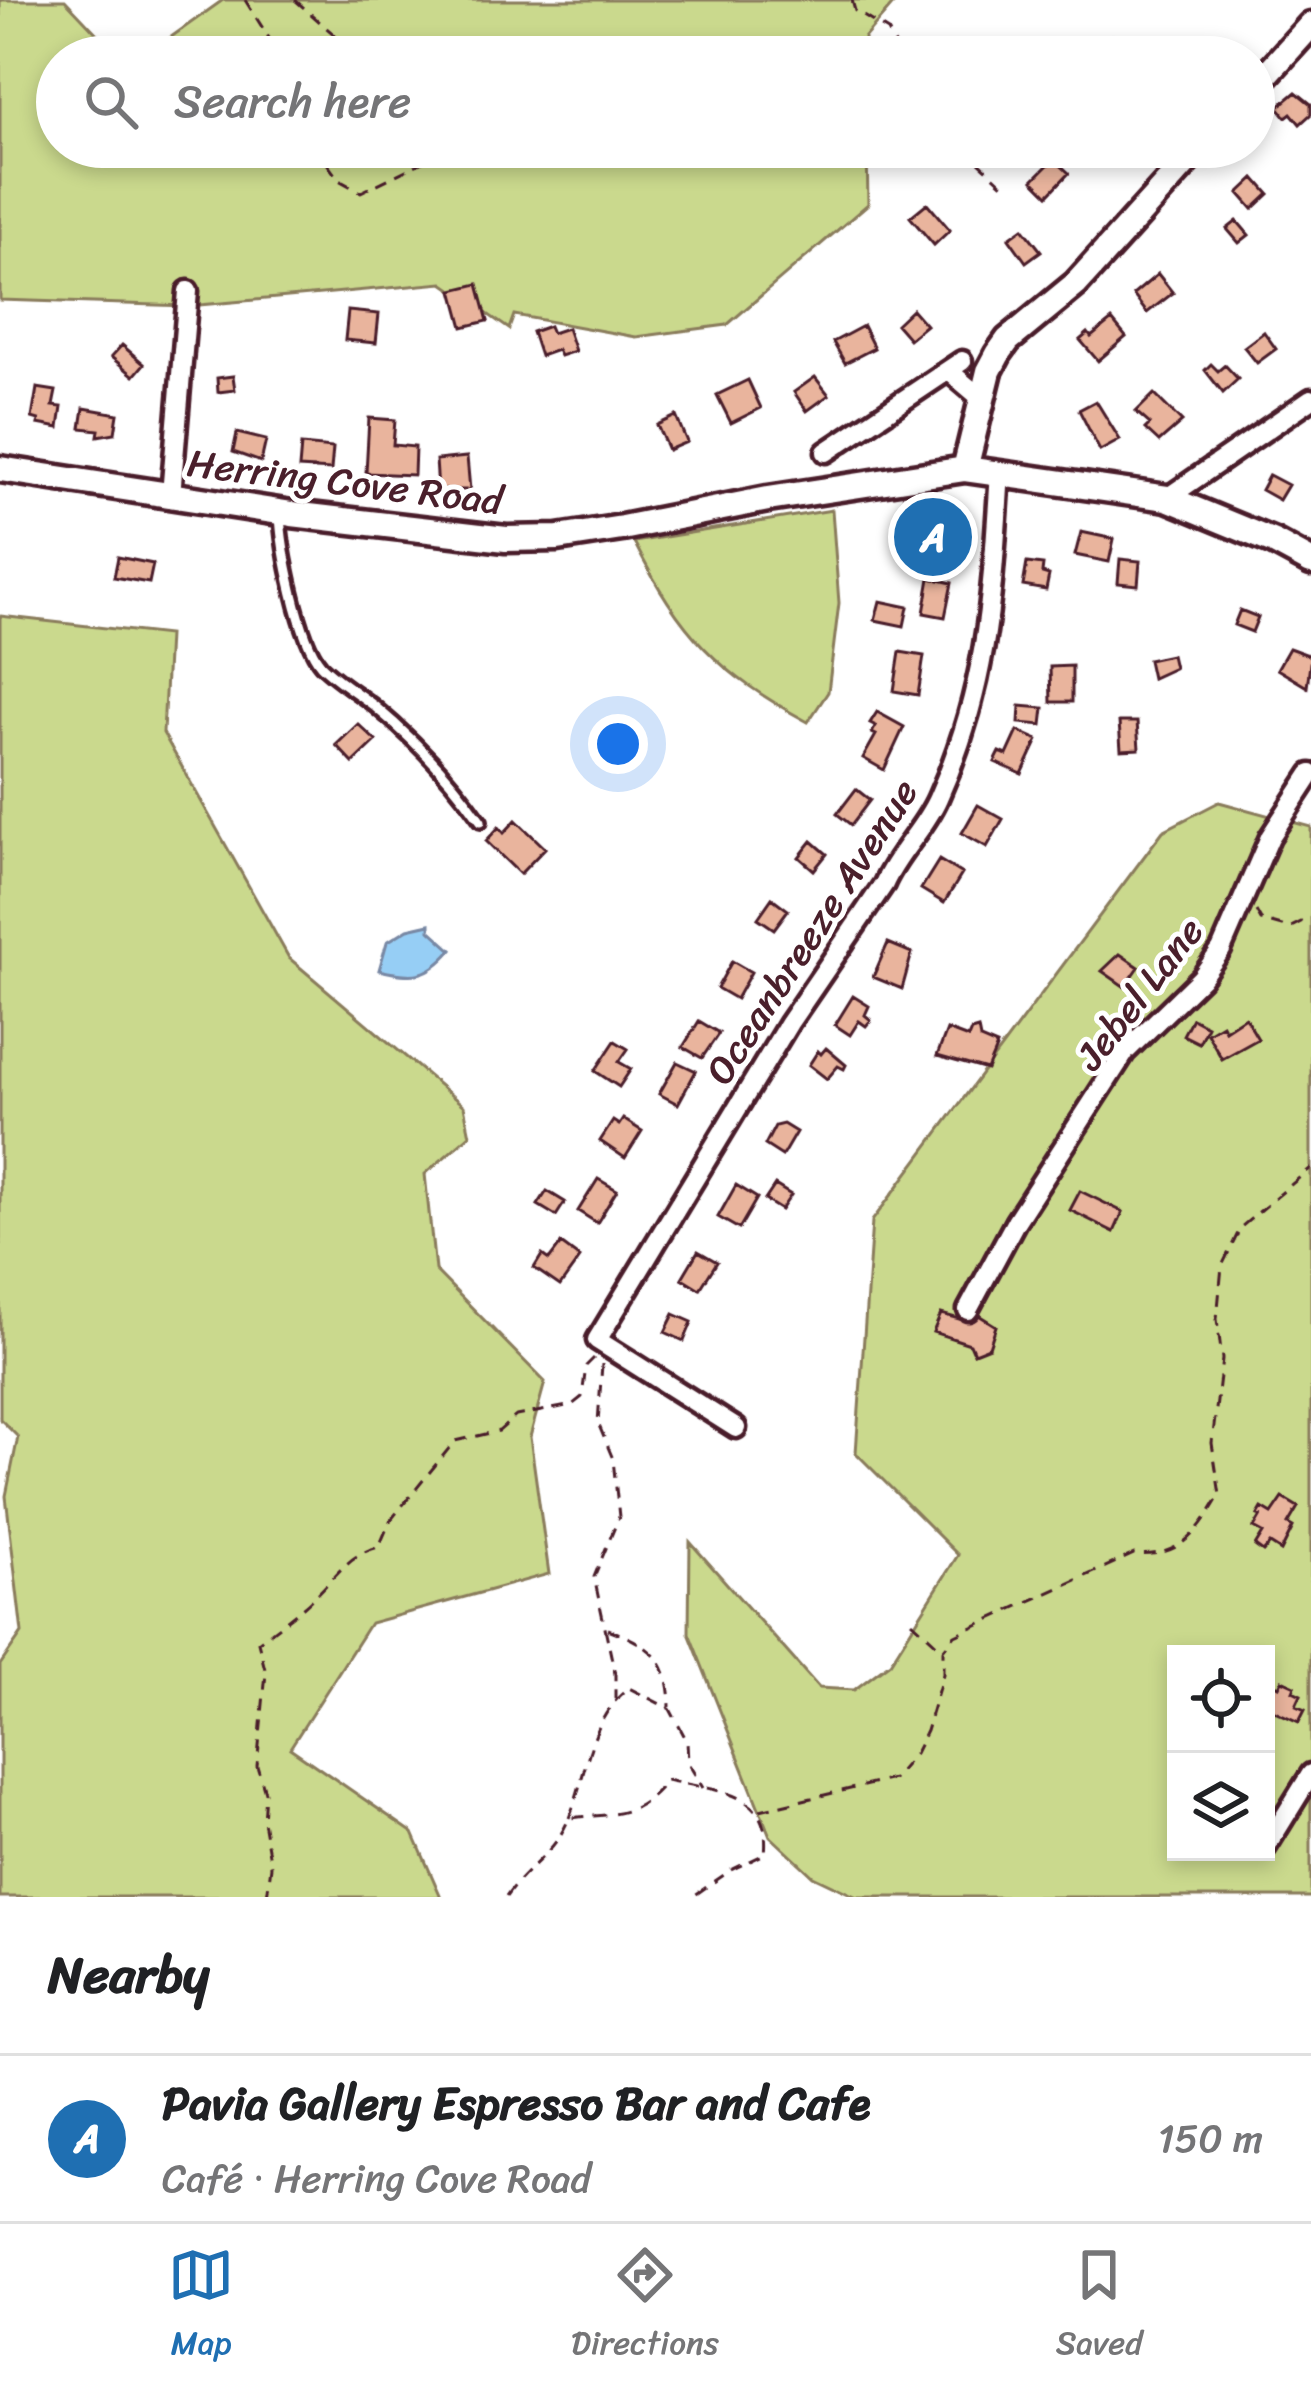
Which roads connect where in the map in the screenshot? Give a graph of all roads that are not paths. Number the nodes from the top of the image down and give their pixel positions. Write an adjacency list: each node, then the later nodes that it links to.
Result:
1 (1311, 25): 2 (main road)
2 (1275, 65)
3 (1181, 168): 5 (main road)
4 (188, 291): 11 (street)
5 (982, 398): 7 (street); 9 (main road)
6 (1311, 399): 12 (street)
7 (826, 452)
8 (0, 469): 11 (main road, Herring Cove Road)
9 (965, 470): 10 (main road, Herring Cove Road); 13 (main road, Herring Cove Road)
10 (1000, 472): 12 (main road, Herring Cove Road); 18 (street, Oceanbreeze Avenue)
11 (171, 495): 13 (main road, Herring Cove Road)
12 (1167, 498): 14 (main road, Herring Cove Road)
13 (280, 511): 16 (lane)
14 (1311, 562)
15 (1311, 774): 17 (street, Jebel Lane)
16 (481, 821)
17 (968, 1310)
18 (736, 1428)
19 (1311, 1774): 20 (street)
20 (1275, 1831)

